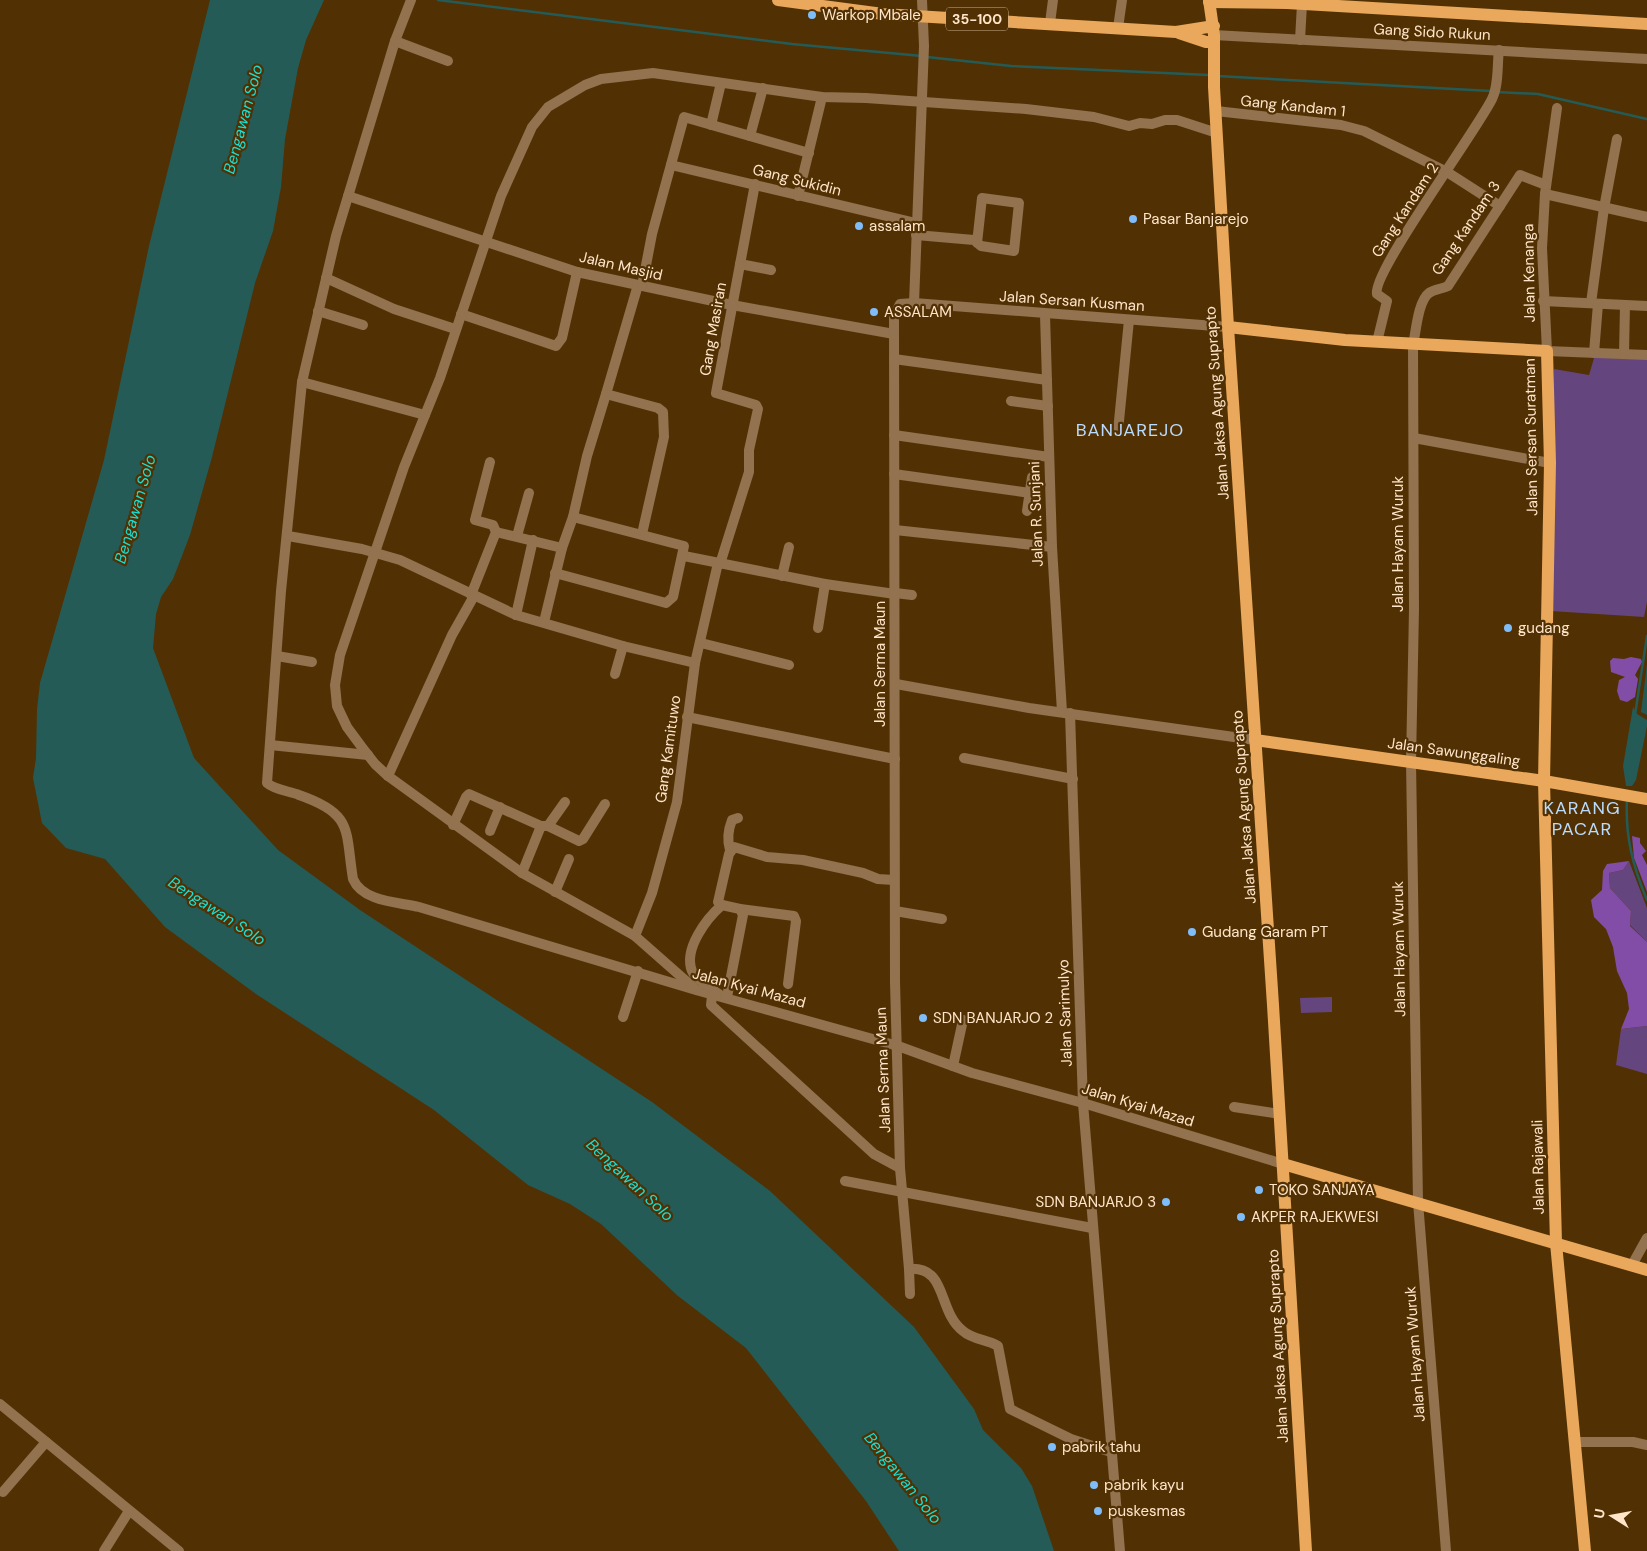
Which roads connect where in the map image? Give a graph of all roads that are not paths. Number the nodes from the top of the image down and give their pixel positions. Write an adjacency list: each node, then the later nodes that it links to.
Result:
1 (779, 0): 9 (main road, 35-100)
2 (922, 0): 9 (street)
3 (1054, 0): 10 (street)
4 (1122, 0): 12 (street)
5 (411, 1): 15 (street)
6 (1209, 3): 7 (main road); 13 (main road)
7 (1302, 4): 8 (main road); 14 (street)
8 (1390, 4): 11 (main road)
9 (924, 16): 10 (main road, 35-100); 22 (street)
10 (1050, 23): 12 (main road, 35-100)
11 (1647, 24)
12 (1118, 28): 13 (main road, 35-100)
13 (1211, 35): 14 (street, Gang Sido Rukun); 24 (main road, Jalan Jaksa Agung Suprapto)
14 (1300, 40): 16 (street, Gang Sido Rukun)
15 (395, 41): 18 (street); 34 (street)
16 (1499, 50): 17 (street, Gang Sido Rukun); 31 (street, Gang Kandam 2)
17 (1647, 59)
18 (448, 61)
19 (721, 83): 20 (street); 25 (street); 41 (street)
20 (763, 88): 21 (street); 27 (street)
21 (822, 97): 22 (street); 29 (street)
22 (921, 102): 26 (street); 39 (street)
23 (1557, 108): 33 (street, Jalan Kenanga)
24 (1216, 111): 26 (main road, Jalan Jaksa Agung Suprapto); 31 (street, Gang Kandam 1)
25 (711, 125): 27 (street); 30 (street)
26 (1217, 133): 60 (main road, Jalan Jaksa Agung Suprapto)
27 (750, 136): 29 (street)
28 (1617, 139): 37 (street)
29 (808, 152): 35 (street)
30 (672, 165): 32 (street, Gang Sukidin); 47 (street)
31 (1448, 172): 36 (street, Gang Kandam 1); 63 (street, Gang Kandam 2)
32 (755, 184): 35 (street, Gang Sukidin); 43 (street, Gang Masiran)
33 (1545, 189): 36 (street, Gang Kandam 3); 37 (street); 48 (street, Jalan Kenanga)
34 (348, 196): 41 (street, Jalan Masjid); 46 (street)
35 (798, 196): 39 (street, Gang Sukidin)
36 (1500, 206): 64 (street, Gang Kandam 3)
37 (1604, 208): 38 (street); 51 (street)
38 (1647, 217)
39 (916, 223): 40 (street)
40 (916, 235): 42 (street); 50 (street)
41 (486, 242): 45 (street, Jalan Masjid); 56 (street)
42 (977, 243): 42 (street)
43 (740, 264): 44 (street); 52 (street, Gang Masiran)
44 (771, 270)
45 (577, 272): 47 (street, Jalan Masjid); 56 (street)
46 (326, 278): 55 (street); 61 (street)
47 (640, 286): 52 (street, Jalan Masjid); 72 (street)
48 (1543, 300): 51 (street); 65 (street, Jalan Kenanga)
49 (1647, 302): 54 (street)
50 (914, 303): 57 (street, Jalan Sersan Kusman); 62 (street, Jalan Serma Maun)
51 (1595, 303): 53 (street); 66 (street)
52 (732, 305): 62 (street, Jalan Masjid); 99 (street, Gang Masiran)
53 (1625, 305): 54 (street); 67 (street)
54 (1647, 306)
55 (318, 311): 59 (street); 71 (street)
56 (461, 314): 61 (street)
57 (1045, 315): 58 (street, Jalan Sersan Kusman); 70 (street, Jalan R. Sunjani)
58 (1129, 320): 60 (street, Jalan Sersan Kusman); 76 (street)
59 (363, 325)
60 (1228, 327): 63 (main road, Jalan Sersan Suratman); 119 (main road, Jalan Jaksa Agung Suprapto)
61 (455, 329): 75 (street)
62 (894, 334): 69 (street, Jalan Serma Maun)
63 (1377, 342): 64 (main road, Jalan Sersan Suratman)
64 (1413, 345): 65 (main road, Jalan Sersan Suratman); 78 (street, Jalan Hayam Wuruk)
65 (1547, 351): 66 (street); 81 (main road, Jalan Sersan Suratman)
66 (1594, 353): 67 (street)
67 (1624, 354): 68 (street)
68 (1647, 355)
69 (894, 359): 70 (street); 77 (street, Jalan Serma Maun)
70 (1047, 380): 74 (street, Jalan R. Sunjani)
71 (302, 382): 75 (street); 91 (street)
72 (606, 394): 87 (street); 90 (street)
73 (1011, 401): 74 (street)
74 (1048, 406): 79 (street, Jalan R. Sunjani)
75 (425, 415): 97 (street)
76 (1118, 432)
77 (894, 435): 79 (street); 82 (street, Jalan Serma Maun)
78 (1414, 438): 81 (street); 124 (street, Jalan Hayam Wuruk)
79 (1049, 456): 94 (street, Jalan R. Sunjani)
80 (490, 462): 89 (street)
81 (1550, 463): 127 (main road, Jalan Sersan Suratman)
82 (894, 474): 85 (street); 88 (street, Jalan Serma Maun)
83 (1032, 477): 85 (street)
84 (529, 493): 92 (street)
85 (1030, 493): 86 (street)
86 (1027, 511)
87 (573, 516): 90 (street); 95 (street)
88 (895, 530): 94 (street); 103 (street, Jalan Serma Maun)
89 (496, 532): 92 (street); 104 (street)
90 (642, 534): 98 (street)
91 (288, 536): 97 (street); 111 (street)
92 (517, 536): 93 (street)
93 (533, 540): 95 (street); 106 (street)
94 (1052, 547): 117 (street, Jalan R. Sunjani)
95 (562, 548): 100 (street)
96 (789, 548): 101 (street)
97 (376, 553): 104 (street); 121 (street)
98 (684, 556): 99 (street); 100 (street)
99 (719, 564): 101 (street); 109 (street, Gang Kamituwo)
100 (555, 573): 107 (street)
101 (782, 576): 102 (street)
102 (825, 584): 103 (street); 108 (street)
103 (895, 594): 105 (street); 116 (street, Jalan Serma Maun)
104 (472, 595): 106 (street); 125 (street)
105 (912, 595)
106 (516, 615): 107 (street)
107 (544, 622): 110 (street)
108 (818, 628)
109 (701, 643): 113 (street, Gang Kamituwo); 114 (street)
110 (623, 646): 113 (street); 115 (street)
111 (277, 656): 112 (street); 120 (street)
112 (312, 662)
113 (695, 663): 118 (street, Gang Kamituwo)
114 (789, 665)
115 (615, 674)
116 (896, 684): 117 (street); 122 (street, Jalan Serma Maun)
117 (1066, 712): 119 (street); 126 (street, Jalan Sarimulyo)
118 (688, 717): 122 (street); 145 (street, Gang Kamituwo)
119 (1255, 740): 124 (main road, Jalan Sawunggaling); 156 (main road, Jalan Jaksa Agung Suprapto)
120 (270, 745): 121 (street); 146 (street, Jalan Kyai Mazad)
121 (368, 755): 125 (street)
122 (895, 758): 139 (street, Jalan Serma Maun)
123 (964, 758): 126 (street)
124 (1411, 762): 127 (main road, Jalan Sawunggaling); 161 (street, Jalan Hayam Wuruk)
125 (388, 776): 133 (street)
126 (1073, 779): 154 (street, Jalan Sarimulyo)
127 (1544, 781): 128 (main road, Jalan Sawunggaling); 164 (main road, Jalan Rajawali)
128 (1647, 799)
129 (565, 802): 134 (street)
130 (605, 804): 134 (street)
131 (500, 808): 133 (street); 134 (street); 135 (street)
132 (738, 818): 136 (street)
133 (453, 825): 138 (street)
134 (545, 826): 138 (street)
135 (490, 831)
136 (730, 850): 139 (street); 141 (street)
137 (569, 859): 140 (street)
138 (522, 873): 140 (street)
139 (894, 880): 143 (street, Jalan Serma Maun)
140 (555, 892): 145 (street)
141 (722, 905): 142 (street); 149 (street)
142 (740, 908): 147 (street); 149 (street)
143 (894, 911): 144 (street); 152 (street, Jalan Serma Maun)
144 (942, 919)
145 (635, 936): 148 (street)
146 (638, 971): 148 (street, Jalan Kyai Mazad); 150 (street)
147 (788, 984)
148 (696, 990): 149 (street, Jalan Kyai Mazad)
149 (722, 996): 152 (street, Jalan Kyai Mazad); 158 (street)
150 (622, 1017)
151 (962, 1020): 153 (street)
152 (898, 1046): 153 (street, Jalan Kyai Mazad); 158 (street, Jalan Serma Maun)
153 (953, 1066): 154 (street, Jalan Kyai Mazad)
154 (1083, 1103): 157 (street, Jalan Kyai Mazad); 162 (street, Jalan Sarimulyo)
155 (1234, 1107): 156 (street)
156 (1280, 1114): 157 (main road, Jalan Jaksa Agung Suprapto)
157 (1283, 1164): 161 (main road); 179 (main road, Jalan Jaksa Agung Suprapto)
158 (900, 1168): 160 (street, Jalan Serma Maun)
159 (845, 1181): 160 (street)
160 (903, 1192): 162 (street); 166 (street, Jalan Serma Maun)
161 (1418, 1202): 164 (main road); 180 (street, Jalan Hayam Wuruk)
162 (1092, 1228): 173 (street, Jalan Sarimulyo)
163 (1647, 1238): 165 (street)
164 (1556, 1243): 165 (main road); 171 (main road, Jalan Rajawali)
165 (1632, 1265): 167 (main road)
166 (909, 1269): 168 (street, Jalan Serma Maun); 173 (street)
167 (1647, 1270)
168 (910, 1294)
169 (0, 1404): 170 (street)
170 (46, 1442): 174 (street); 175 (street)
171 (1575, 1442): 172 (street); 181 (main road, Jalan Rajawali)
172 (1647, 1445)
173 (1111, 1452): 178 (street, Jalan Sarimulyo)
174 (2, 1492)
175 (129, 1511): 176 (street); 177 (street)
176 (104, 1551)
177 (179, 1551)
178 (1120, 1551)
179 (1306, 1551)
180 (1446, 1551)
181 (1585, 1551)

